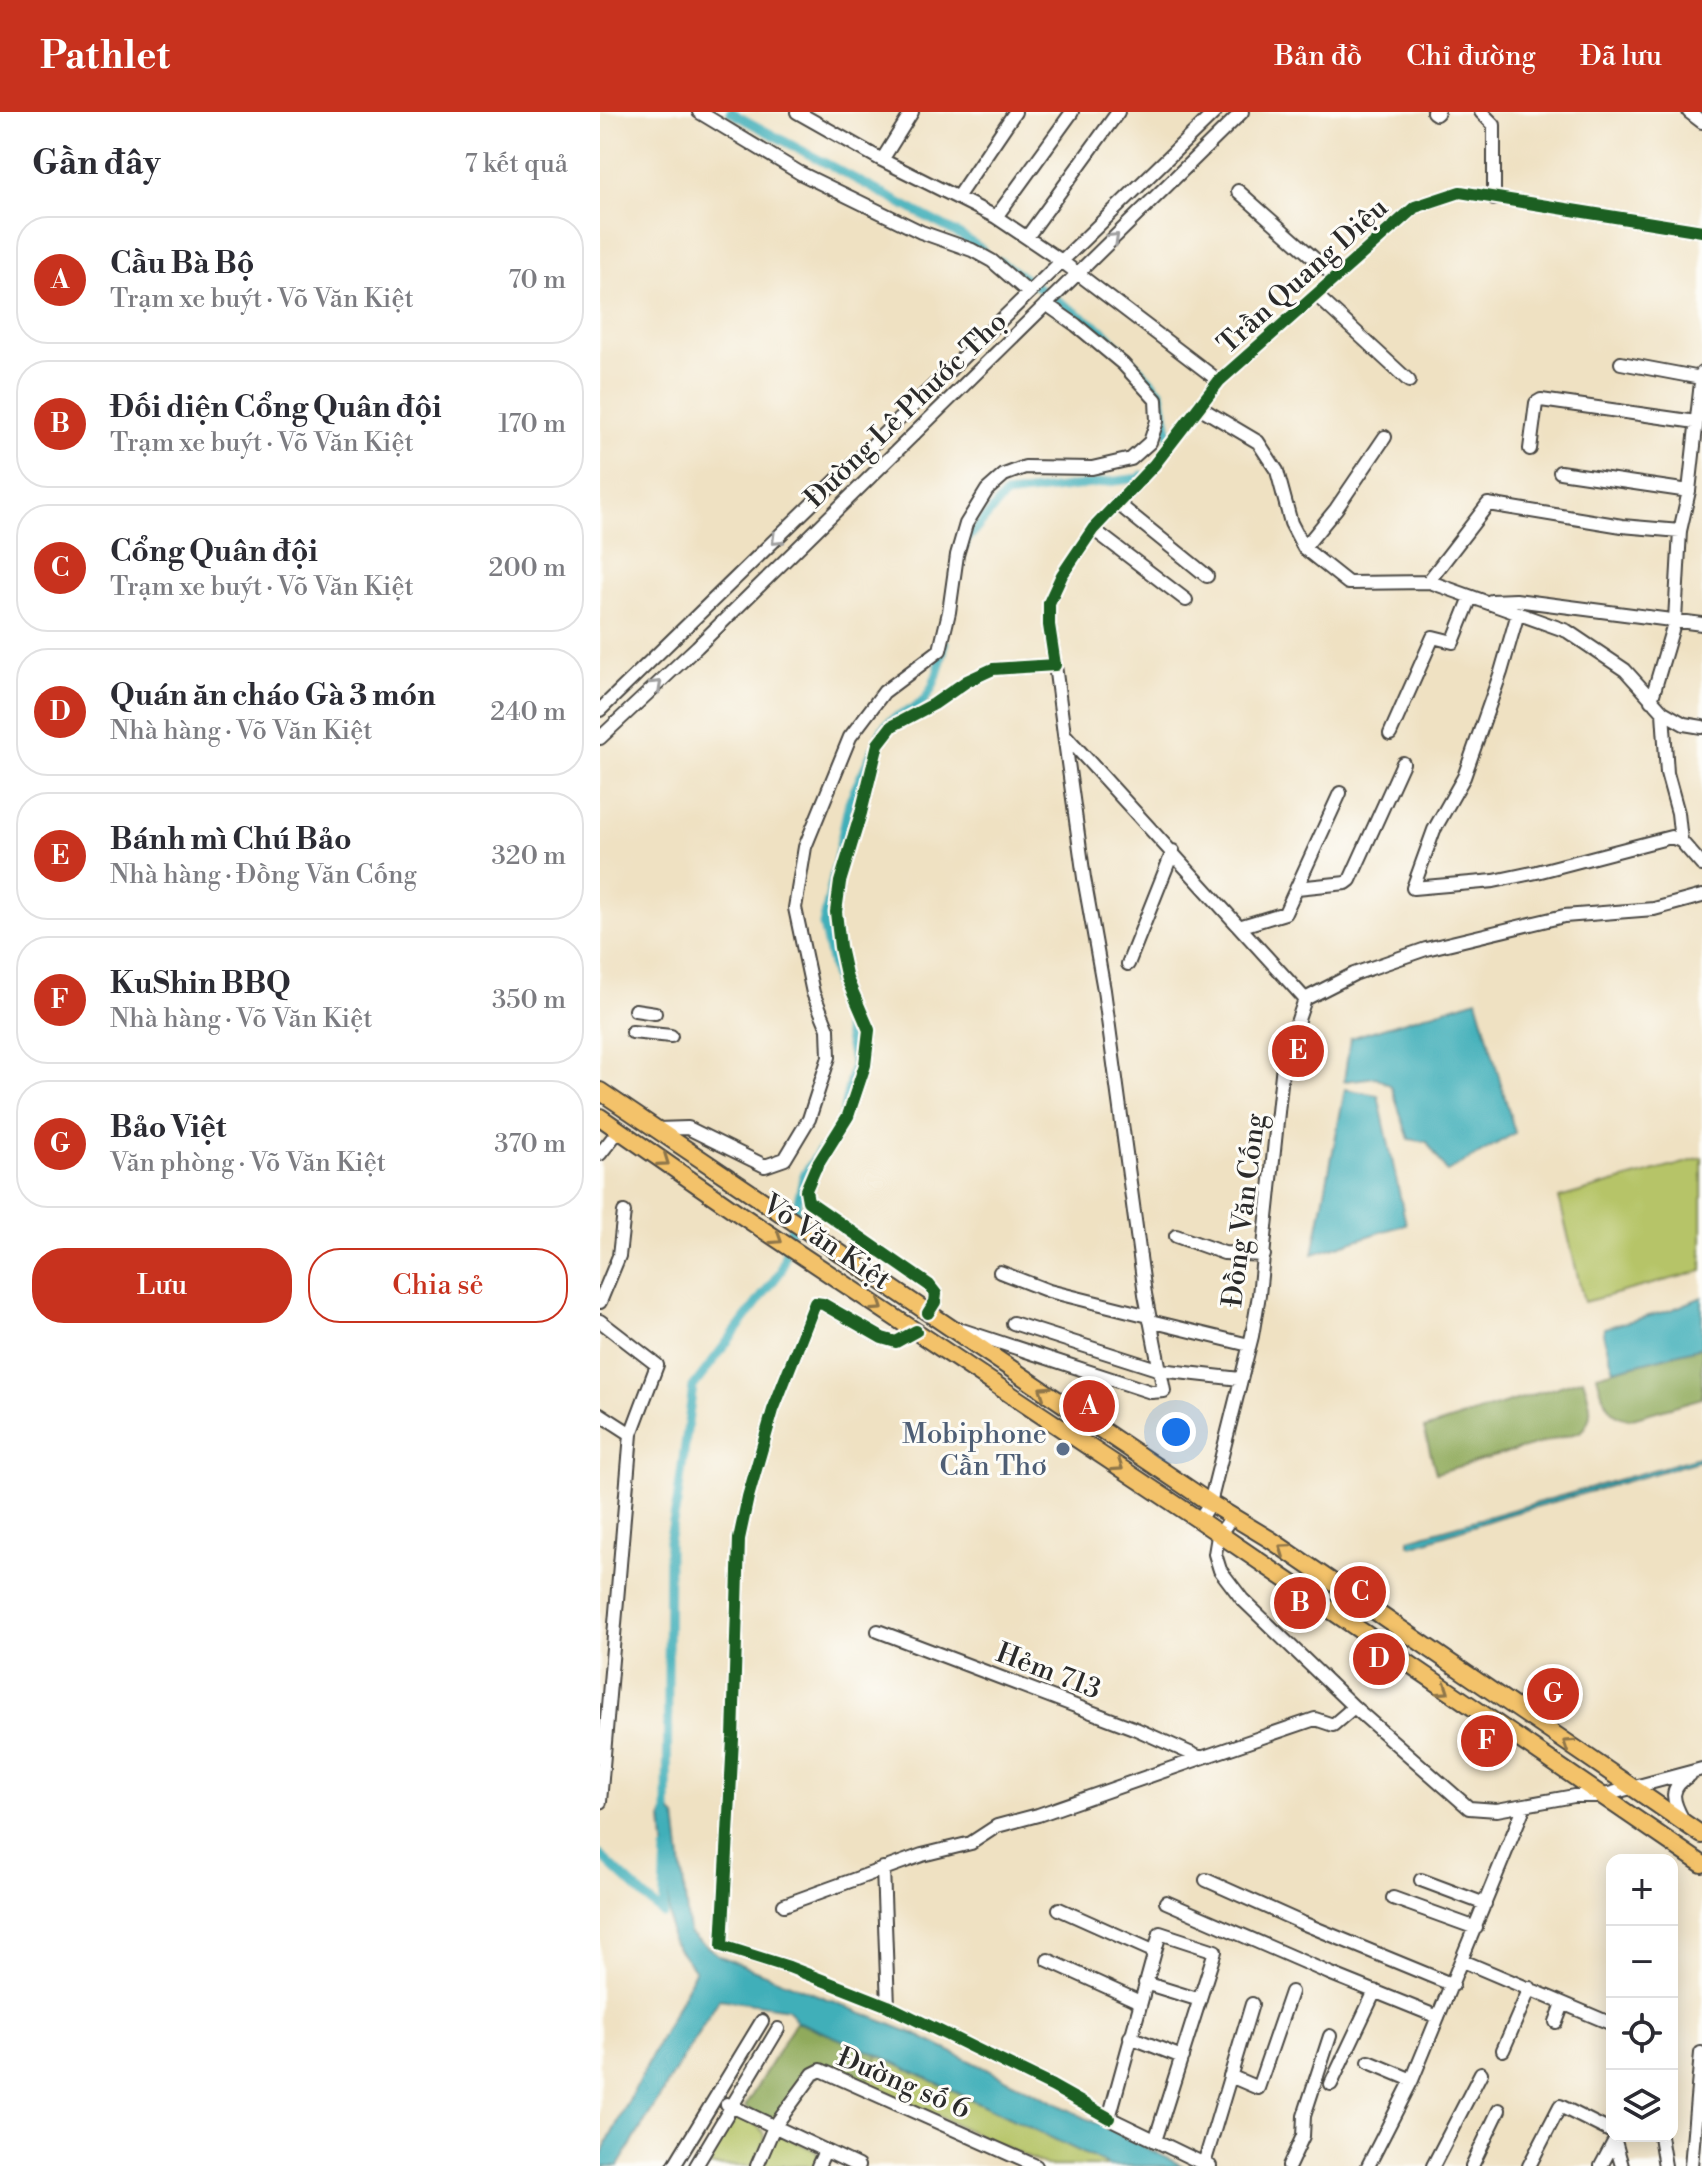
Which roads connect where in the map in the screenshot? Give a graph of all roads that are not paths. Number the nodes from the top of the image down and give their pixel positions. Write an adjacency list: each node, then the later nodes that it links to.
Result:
1 (699, 112): 22 (street)
2 (797, 112): 12 (street, Trần Quang Diệu)
3 (912, 112): 12 (street)
4 (1015, 112): 14 (street)
5 (1072, 112): 16 (street)
6 (1118, 112): 18 (street)
7 (1215, 112): 19 (street, Đường Lê Phước Thọ)
8 (1242, 112): 20 (street, Đường Lê Phước Thọ, one-way to 8)
9 (1481, 112): 15 (street)
10 (1689, 112): 11 (street)
11 (1702, 122)
12 (882, 160): 14 (street, Trần Quang Diệu)
13 (1238, 191): 21 (street)
14 (958, 196): 16 (street, Trần Quang Diệu)
15 (1494, 199): 17 (street, Trần Quang Diệu); 21 (street, Trần Quang Diệu)
16 (996, 217): 18 (street, Trần Quang Diệu)
17 (1702, 231)
18 (1027, 237): 19 (street, Trần Quang Diệu)
19 (1060, 260): 20 (street, Trần Quang Diệu); 22 (street, Đường Lê Phước Thọ)
20 (1077, 274): 24 (street, Đường Lê Phước Thọ); 27 (street, Trần Quang Diệu)
21 (1335, 277): 23 (street, Trần Quang Diệu)
22 (1034, 287): 49 (street, Đường Lê Phước Thọ, one-way to 49)
23 (1316, 295): 27 (street, Trần Quang Diệu); 28 (street)
24 (1047, 303): 54 (street, Đường Lê Phước Thọ, one-way to 24); 71 (street)
25 (1621, 363): 26 (street)
26 (1702, 376): 30 (street)
27 (1219, 381): 29 (street)
28 (1409, 381)
29 (1199, 407): 35 (street); 38 (street)
30 (1696, 422): 32 (street); 34 (street)
31 (1385, 437): 38 (street)
32 (1530, 449)
33 (1560, 472): 34 (street)
34 (1689, 491): 37 (street)
35 (1117, 503): 36 (street); 39 (street)
36 (1093, 529): 42 (street); 47 (street)
37 (1680, 531): 40 (street); 45 (street)
38 (1304, 548): 40 (street)
39 (1207, 576)
40 (1428, 582): 41 (street)
41 (1471, 597): 43 (street); 53 (street)
42 (1186, 600)
43 (1485, 602): 44 (street); 45 (street)
44 (1518, 613): 48 (street); 57 (street)
45 (1675, 620): 46 (street); 48 (street)
46 (1702, 624)
47 (1055, 665): 52 (street); 79 (street)
48 (1651, 701): 50 (street)
49 (600, 710)
50 (1663, 712): 51 (street); 57 (street)
51 (1702, 727)
52 (1064, 734): 58 (street); 80 (street)
53 (1390, 734)
54 (600, 738)
55 (1403, 763): 60 (street)
56 (1340, 793): 60 (street)
57 (1681, 841): 59 (street)
58 (1173, 851): 62 (street); 63 (street)
59 (1702, 865)
60 (1297, 888): 62 (street)
61 (1702, 896): 64 (street)
62 (1242, 926): 64 (street)
63 (1128, 964)
64 (1305, 999): 76 (street, Đồng Văn Cống)
65 (635, 1010): 66 (street)
66 (655, 1013)
67 (632, 1032): 68 (street)
68 (671, 1036)
69 (600, 1091): 71 (main road, Võ Văn Kiệt)
70 (600, 1117): 72 (main road, Võ Văn Kiệt)
71 (657, 1129): 79 (main road, Võ Văn Kiệt)
72 (619, 1130): 73 (street); 84 (main road, Võ Văn Kiệt, one-way to 84)
73 (603, 1146)
74 (624, 1212): 78 (street)
75 (1176, 1236): 76 (street)
76 (1264, 1255): 85 (street, Đồng Văn Cống)
77 (1000, 1272): 80 (street)
78 (600, 1302)
79 (928, 1313): 83 (main road, Võ Văn Kiệt)
80 (1150, 1318): 85 (street); 86 (street)
81 (600, 1321): 89 (street)
82 (1013, 1323): 86 (street)
83 (948, 1326): 86 (street); 90 (main road, Võ Văn Kiệt, one-way to 83)
84 (916, 1331): 92 (main road, Võ Văn Kiệt, one-way to 92); 127 (street)
85 (1249, 1345): 87 (street, Đồng Văn Cống)
86 (1160, 1370): 87 (street)
87 (1240, 1379): 90 (street, Đồng Văn Cống)
88 (600, 1414): 89 (street)
89 (631, 1434): 96 (street)
90 (1210, 1503): 91 (main road, Võ Văn Kiệt); 92 (street, Đồng Văn Cống)
91 (1232, 1517): 93 (street); 99 (main road, Võ Văn Kiệt, one-way to 91)
92 (1199, 1520): 93 (main road, Võ Văn Kiệt)
93 (1218, 1536): 95 (street); 100 (main road, Võ Văn Kiệt, one-way to 100)
94 (878, 1631): 97 (street, Hẻm 713)
95 (1354, 1707): 97 (street); 102 (street)
96 (603, 1748): 101 (street)
97 (1201, 1758): 106 (street)
98 (1702, 1769): 99 (street); 103 (street)
99 (1633, 1787): 100 (street); 103 (main road, Võ Văn Kiệt)
100 (1601, 1796): 102 (street); 105 (main road, Võ Văn Kiệt)
101 (600, 1802)
102 (1525, 1805): 111 (street)
103 (1684, 1823): 104 (main road, Võ Văn Kiệt)
104 (1702, 1835)
105 (1702, 1864)
106 (883, 1868): 112 (street); 127 (street)
107 (1206, 1880): 119 (street)
108 (1421, 1880): 111 (street)
109 (1393, 1898): 114 (street)
110 (1166, 1902): 121 (street)
111 (1485, 1904): 114 (street)
112 (784, 1905)
113 (1059, 1909): 115 (street)
114 (1476, 1928): 117 (street)
115 (1153, 1951): 118 (street); 123 (street)
116 (1048, 1960): 124 (street)
117 (1463, 1961): 119 (street); 120 (street)
118 (1145, 1983): 123 (street); 124 (street)
119 (1453, 1985): 128 (street)
120 (1530, 1988): 126 (street); 135 (street)
121 (1375, 1991): 128 (street); 142 (street)
122 (1291, 1992): 140 (street)
123 (1200, 2000): 137 (street)
124 (1140, 2002): 134 (street)
125 (1252, 2004): 140 (street)
126 (1563, 2004): 130 (street); 131 (street)
127 (888, 2006): 146 (street)
128 (1438, 2017): 141 (street)
129 (762, 2021): 143 (street)
130 (1556, 2022)
131 (1606, 2022)
132 (778, 2029): 144 (street)
133 (1330, 2036): 161 (street)
134 (1130, 2037): 137 (street); 146 (street)
135 (1503, 2050)
136 (1701, 2053): 169 (street)
137 (1182, 2057): 149 (street)
138 (1369, 2062): 141 (street)
139 (1481, 2073): 163 (street)
140 (1230, 2076): 154 (street)
141 (1412, 2080): 162 (street)
142 (1331, 2084)
143 (715, 2098): 144 (street); 155 (street)
144 (731, 2107): 147 (street); 156 (street)
145 (1499, 2110): 164 (street)
146 (1109, 2118): 149 (street)
147 (774, 2127): 153 (street); 157 (street); 160 (street, Đường số 6)
148 (1606, 2131): 165 (street)
149 (1155, 2141): 154 (street)
150 (1612, 2142): 166 (street)
151 (1616, 2142): 167 (street)
152 (1661, 2142): 168 (street)
153 (825, 2151): 158 (street); 159 (street)
154 (1207, 2165)
155 (674, 2166)
156 (696, 2166)
157 (757, 2166)
158 (818, 2166)
159 (858, 2166)
160 (1036, 2166)
161 (1289, 2166)
162 (1368, 2166)
163 (1433, 2166)
164 (1472, 2166)
165 (1529, 2166)
166 (1601, 2166)
167 (1622, 2166)
168 (1665, 2166)
169 (1691, 2166)

